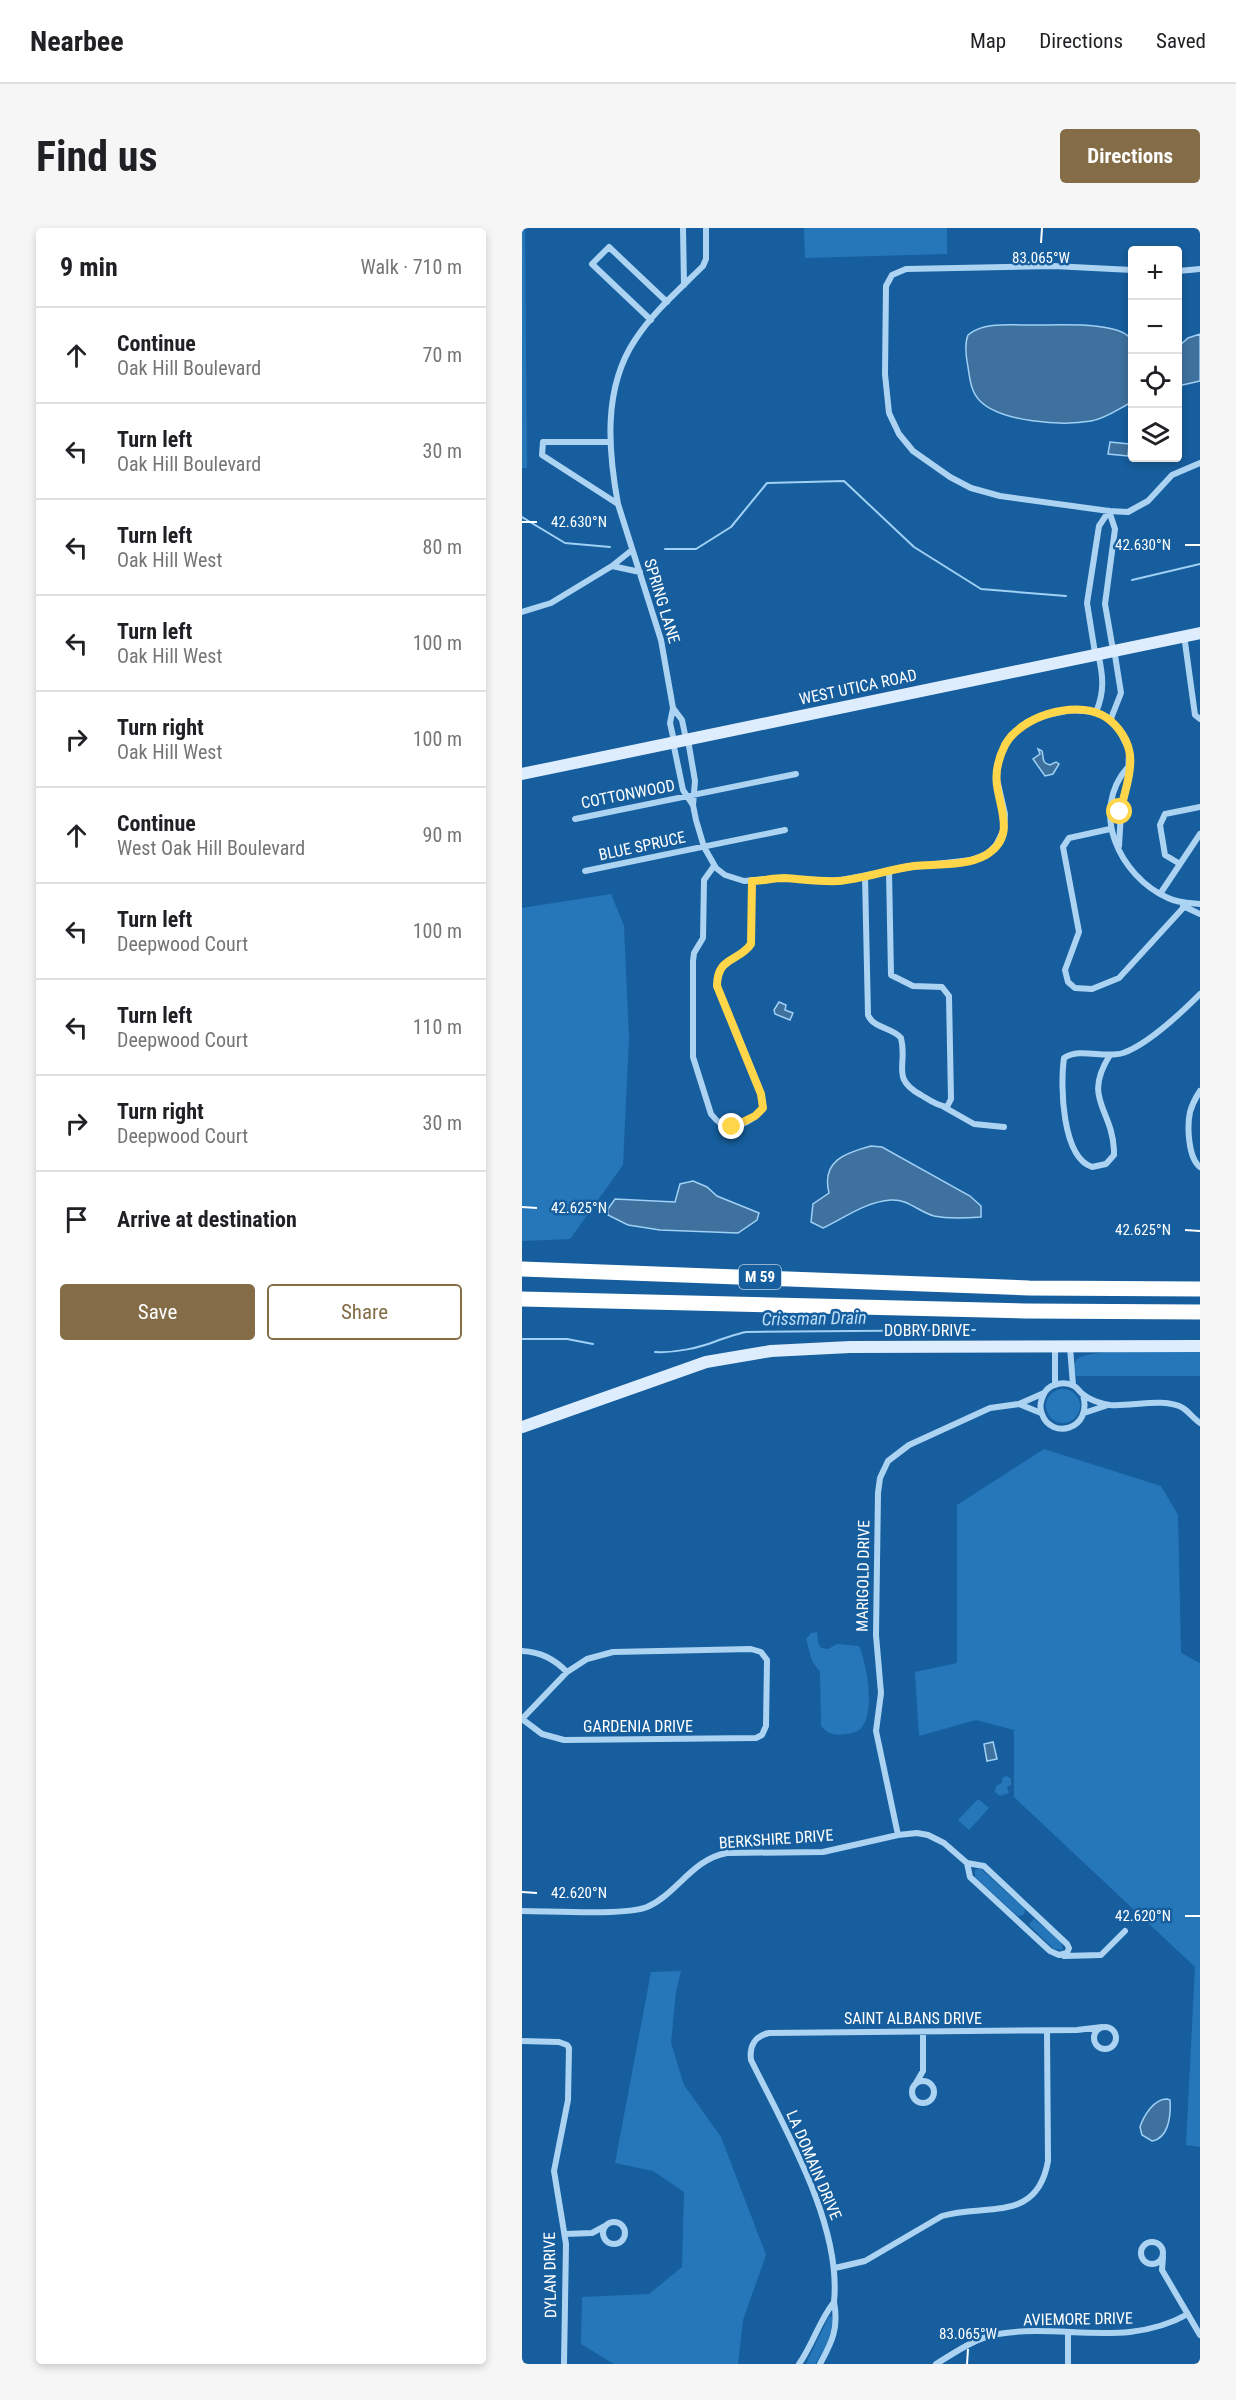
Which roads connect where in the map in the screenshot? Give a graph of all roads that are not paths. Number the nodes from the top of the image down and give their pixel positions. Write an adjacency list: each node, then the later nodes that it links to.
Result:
1 (682, 228): 6 (street)
2 (706, 228): 6 (street, SPRING LANE)
3 (1200, 269): 5 (street)
4 (1128, 270): 12 (street)
5 (1182, 270)
6 (684, 285): 7 (street, SPRING LANE)
7 (668, 302): 8 (street, SPRING LANE); 8 (street)
8 (651, 320): 9 (street, SPRING LANE)
9 (610, 442): 11 (street, SPRING LANE); 11 (street)
10 (1200, 463): 12 (street)
11 (618, 504): 13 (street, SPRING LANE)
12 (1109, 512): 19 (street); 20 (street)
13 (632, 550): 14 (street); 15 (street, SPRING LANE)
14 (612, 566): 15 (street); 16 (street)
15 (640, 572): 21 (street, SPRING LANE)
16 (522, 612)
17 (1200, 633): 18 (street, WEST UTICA ROAD)
18 (1184, 635): 19 (street, WEST UTICA ROAD); 23 (street)
19 (1113, 649): 20 (street, WEST UTICA ROAD); 24 (street)
20 (1096, 653): 22 (street); 25 (street, WEST UTICA ROAD)
21 (673, 708): 25 (street, SPRING LANE); 25 (street, SPRING LANE)
22 (1096, 712): 24 (street); 42 (street)
23 (1200, 719)
24 (1110, 721): 26 (street)
25 (680, 740): 27 (street, WEST UTICA ROAD); 29 (street); 30 (street)
26 (1128, 767): 35 (street); 37 (street)
27 (522, 774)
28 (796, 774): 29 (street, COTTONWOOD)
29 (696, 795): 30 (street, COTTONWOOD); 31 (street)
30 (686, 797): 31 (street); 33 (street, COTTONWOOD)
31 (693, 805): 38 (street)
32 (1200, 807): 39 (street)
33 (575, 819)
34 (785, 830): 38 (street, BLUE SPRUCE)
35 (1110, 830): 37 (street); 48 (street)
36 (1200, 834): 39 (street)
37 (1119, 846): 45 (street)
38 (704, 847): 40 (street); 41 (street, BLUE SPRUCE)
39 (1180, 864): 45 (street)
40 (714, 866): 44 (street); 44 (street)
41 (585, 871)
42 (889, 871): 43 (street); 53 (street)
43 (865, 876): 44 (street); 53 (street)
44 (752, 881)
45 (1160, 894): 46 (street)
46 (1178, 902): 47 (street); 48 (street)
47 (1200, 904)
48 (1184, 907): 49 (street)
49 (1200, 914)
50 (1200, 994): 51 (street)
51 (1110, 1055): 51 (street)
52 (1200, 1091): 55 (street)
53 (944, 1107): 54 (street)
54 (1004, 1127)
55 (1200, 1167)
56 (522, 1269): 57 (highway, M 59)
57 (1200, 1289)
58 (522, 1299): 59 (highway, M 59)
59 (1200, 1312)
60 (1200, 1346): 62 (street, DOBRY DRIVE)
61 (1055, 1347): 62 (street, DOBRY DRIVE); 63 (street); 72 (street, DOBRY DRIVE)
62 (1070, 1347): 64 (street)
63 (1054, 1385): 64 (street); 65 (street, MARIGOLD DRIVE)
64 (1072, 1385): 66 (street)
65 (1044, 1393): 67 (street, MARIGOLD DRIVE); 69 (street)
66 (1083, 1395): 68 (street); 70 (street)
67 (1019, 1404): 69 (street); 76 (street, MARIGOLD DRIVE)
68 (1108, 1405): 70 (street); 71 (street)
69 (1041, 1413): 70 (street)
70 (1084, 1413)
71 (1200, 1423)
72 (522, 1427)
73 (522, 1652): 74 (street)
74 (567, 1672): 75 (street); 75 (street, GARDENIA DRIVE)
75 (523, 1718)
76 (898, 1835): 77 (street, BERKSHIRE DRIVE); 78 (street, BERKSHIRE DRIVE)
77 (967, 1863): 80 (street, BERKSHIRE DRIVE); 81 (street, BERKSHIRE DRIVE)
78 (522, 1911)
79 (1125, 1931): 82 (street)
80 (1069, 1946): 81 (street); 82 (street, BERKSHIRE DRIVE)
81 (1059, 1955): 82 (street)
82 (1082, 1956)
83 (1102, 2027): 84 (street, SAINT ALBANS DRIVE); 88 (street); 88 (street)
84 (1077, 2030): 85 (street, SAINT ALBANS DRIVE); 88 (street)
85 (1047, 2031): 86 (street, SAINT ALBANS DRIVE); 99 (street)
86 (923, 2032): 89 (street, SAINT ALBANS DRIVE); 90 (street)
87 (522, 2041): 95 (street, DYLAN DRIVE)
88 (1094, 2041)
89 (753, 2043): 99 (street, LA DOMAIN DRIVE)
90 (923, 2071): 91 (street); 92 (street)
91 (916, 2084): 92 (street); 92 (street)
92 (930, 2084)
93 (606, 2226): 94 (street); 96 (street); 96 (street)
94 (592, 2233): 95 (street); 96 (street)
95 (565, 2234): 105 (street, DYLAN DRIVE)
96 (606, 2240)
97 (1163, 2257): 98 (street); 98 (street); 100 (street)
98 (1151, 2264): 100 (street)
99 (835, 2268): 101 (street, LA DOMAIN DRIVE)
100 (1162, 2270): 102 (street)
101 (834, 2302): 106 (street, LA DOMAIN DRIVE); 107 (street, LA DOMAIN DRIVE)
102 (1188, 2314): 103 (street, AVIEMORE DRIVE); 104 (street)
103 (1068, 2333): 108 (street, AVIEMORE DRIVE); 109 (street)
104 (1200, 2335)
105 (564, 2364)
106 (799, 2364)
107 (820, 2364)
108 (936, 2364)
109 (1068, 2364)

